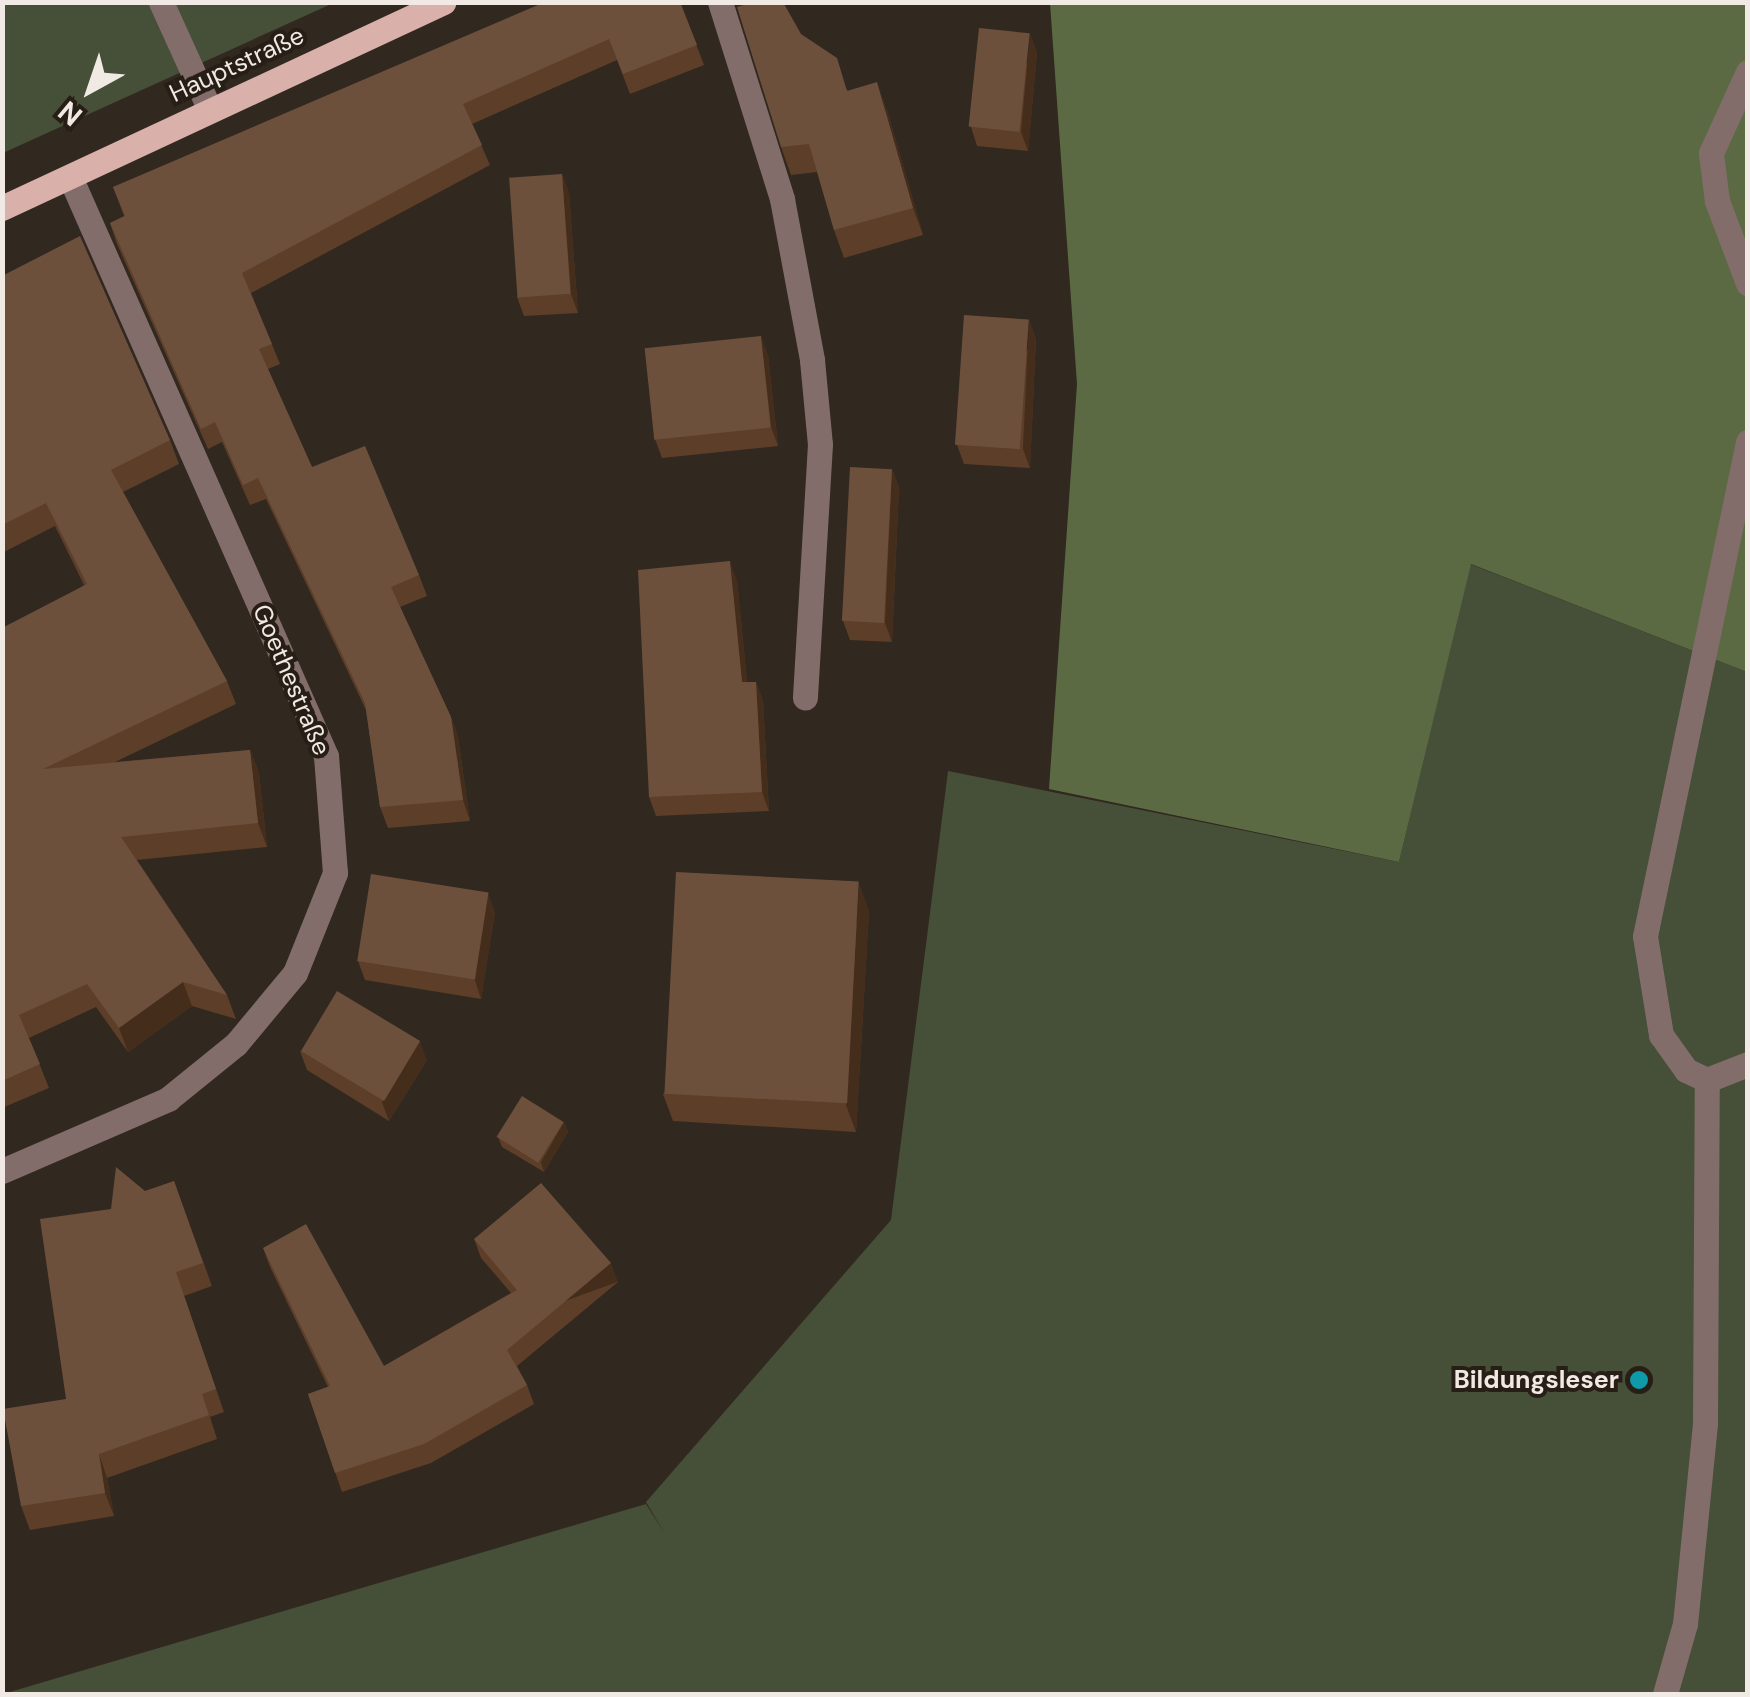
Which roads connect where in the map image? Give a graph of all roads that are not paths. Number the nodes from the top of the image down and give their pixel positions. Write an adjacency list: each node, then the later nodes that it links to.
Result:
1 (161, 2): 5 (street)
2 (443, 2): 5 (main road, Hauptstraße)
3 (720, 2): 10 (street)
4 (1748, 72): 8 (street)
5 (210, 110): 6 (main road, Hauptstraße)
6 (70, 177): 7 (main road, Hauptstraße); 13 (street, Goethestraße)
7 (2, 208)
8 (1748, 283)
9 (1748, 442): 12 (street)
10 (805, 698)
11 (1748, 1064): 12 (street)
12 (1707, 1080): 14 (street)
13 (2, 1171)
14 (1665, 1694)

